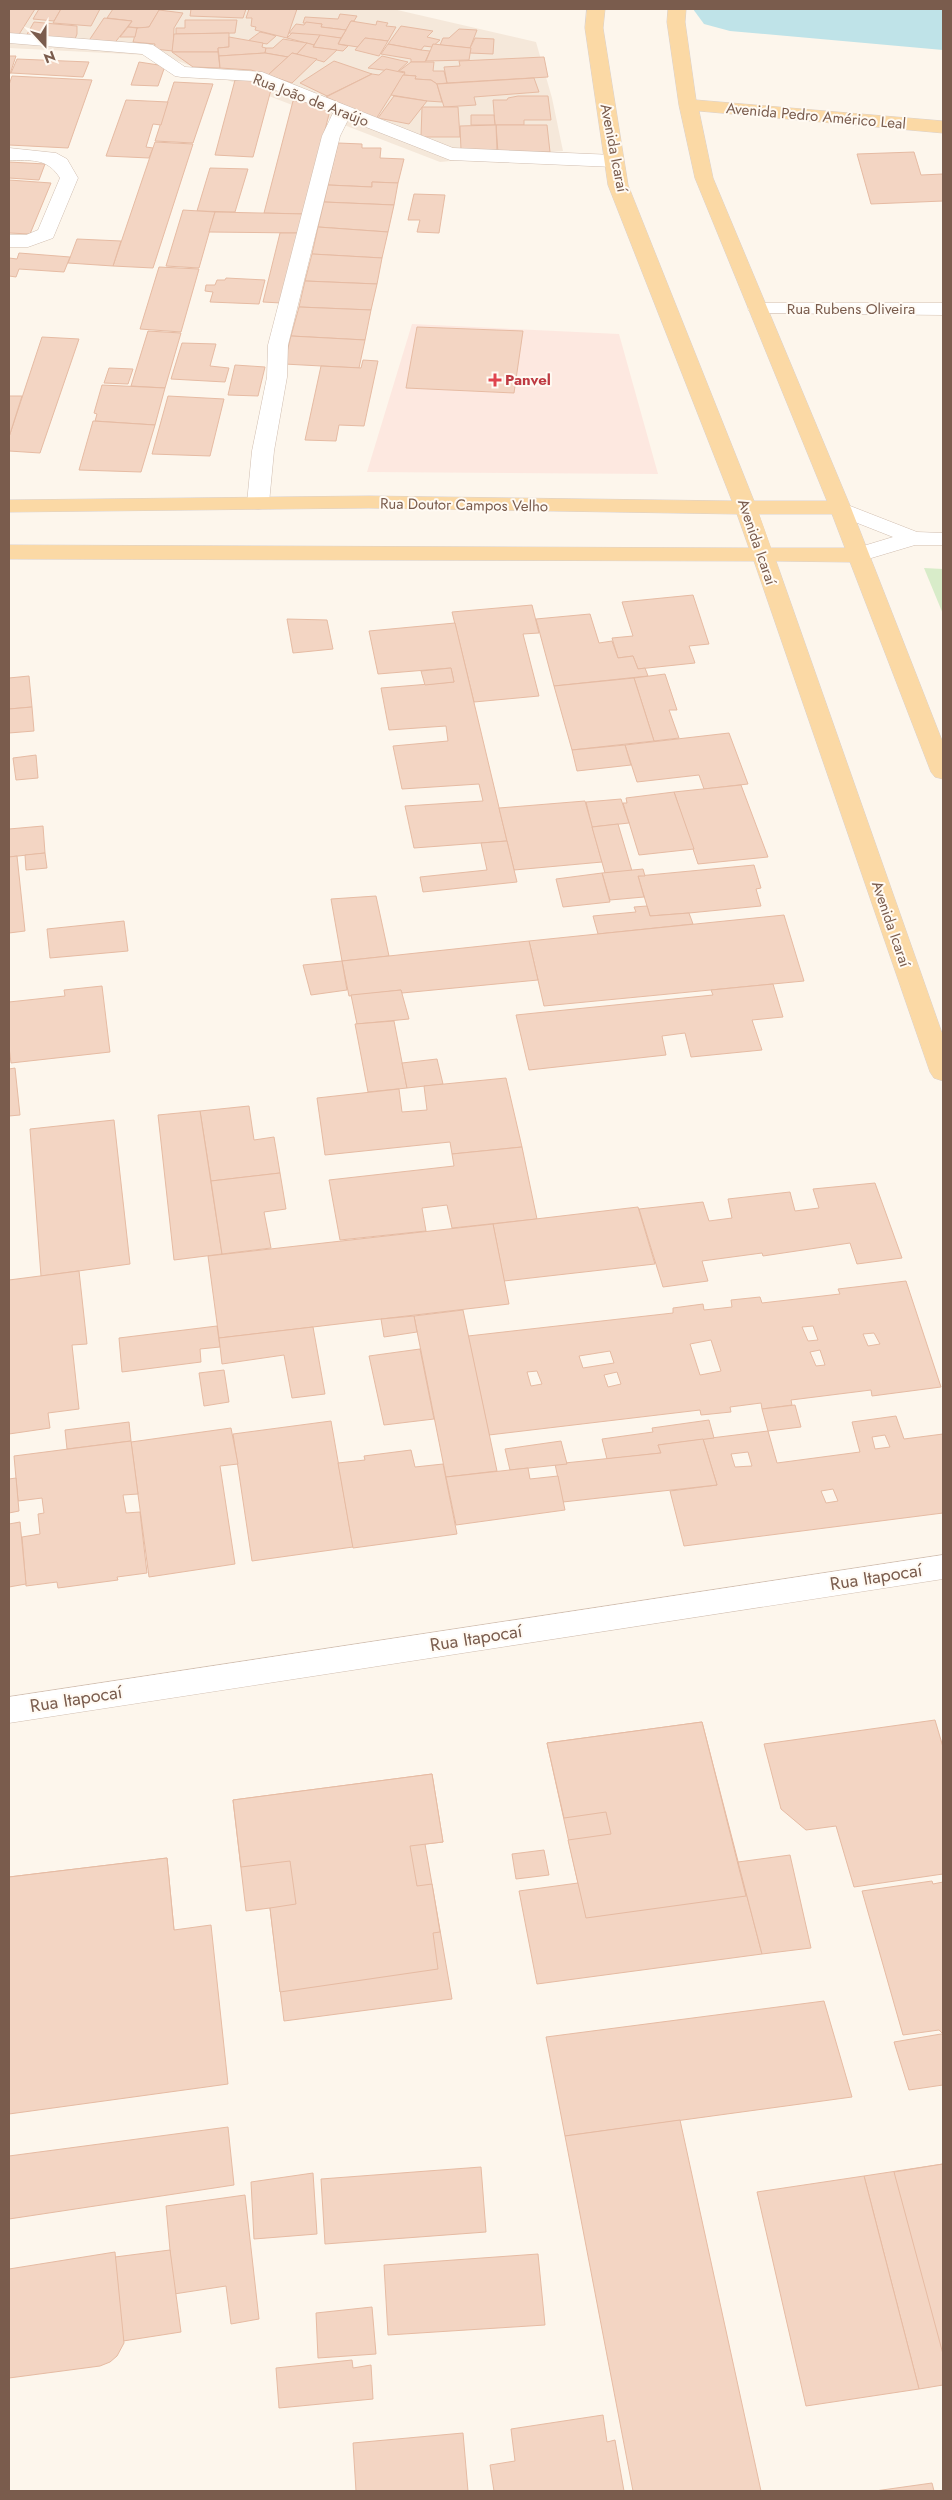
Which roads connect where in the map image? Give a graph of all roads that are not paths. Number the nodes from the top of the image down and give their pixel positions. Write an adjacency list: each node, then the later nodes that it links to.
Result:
1 (596, 9): 8 (main road, Avenida Icaraí)
2 (677, 9): 4 (main road)
3 (9, 38): 5 (street, Rua João de Araújo)
4 (688, 105): 6 (main road, Avenida Pedro Américo Leal); 11 (main road)
5 (343, 111): 8 (street, Rua João de Araújo); 12 (street)
6 (943, 127)
7 (9, 154): 9 (street)
8 (614, 161): 14 (main road, Avenida Icaraí)
9 (9, 242)
10 (943, 309): 11 (street, Rua Rubens Oliveira)
11 (758, 310): 15 (main road)
12 (258, 504): 13 (main road, Rua Doutor Campos Velho); 14 (main road, Rua Doutor Campos Velho)
13 (9, 506)
14 (746, 508): 15 (main road, Rua Doutor Campos Velho); 19 (main road, Avenida Icaraí)
15 (840, 508): 16 (street, Rua Doutor Campos Velho); 20 (main road)
16 (914, 538): 17 (street, Rua Doutor Campos Velho); 20 (street, Rua Doutor Campos Velho)
17 (943, 539)
18 (9, 552): 19 (main road, Rua Doutor Campos Velho)
19 (762, 554): 20 (main road, Rua Doutor Campos Velho); 22 (main road, Avenida Icaraí)
20 (858, 555): 21 (main road)
21 (943, 772)
22 (943, 1072)
23 (943, 1567): 24 (street, Rua Itapocaí)
24 (9, 1710)

